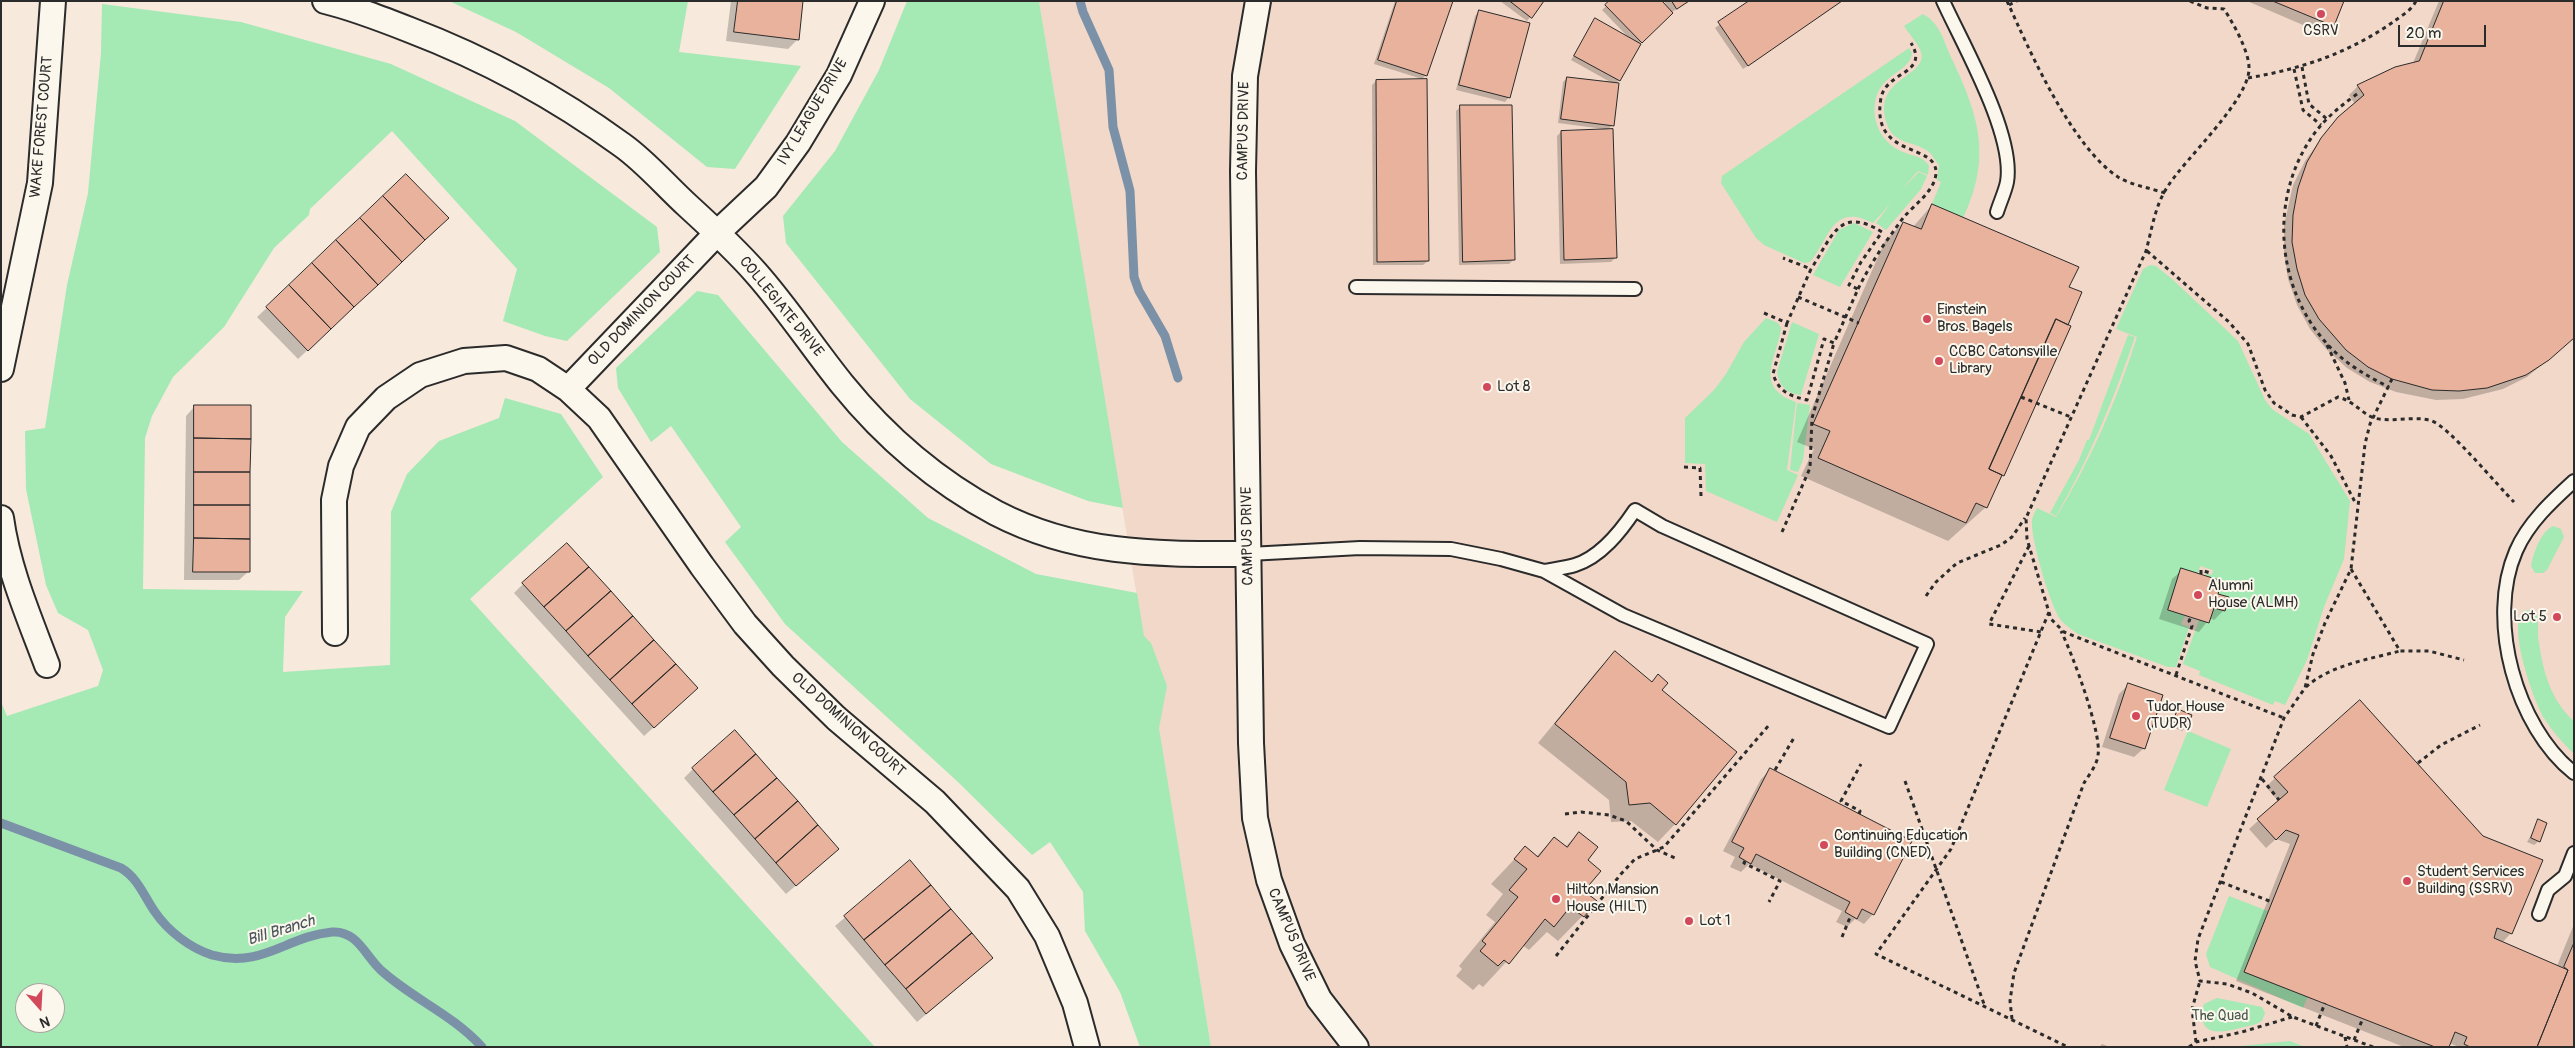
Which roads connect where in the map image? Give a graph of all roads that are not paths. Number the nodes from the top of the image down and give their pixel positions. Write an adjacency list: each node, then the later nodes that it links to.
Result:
1 (53, 1): 10 (street, WAKE FOREST COURT)
2 (325, 1): 7 (street, COLLEGIATE DRIVE)
3 (872, 1): 7 (street, IVY LEAGUE DRIVE)
4 (1258, 1): 14 (street, CAMPUS DRIVE)
5 (1943, 1): 6 (lane)
6 (1997, 212)
7 (717, 232): 11 (street, OLD DOMINION COURT); 14 (street, COLLEGIATE DRIVE)
8 (1356, 286): 9 (lane)
9 (1635, 290)
10 (1, 369)
11 (568, 389): 16 (street, OLD DOMINION COURT); 21 (street, OLD DOMINION COURT)
12 (2574, 481): 18 (lane)
13 (1, 518): 17 (street)
14 (1249, 554): 15 (lane); 22 (street, CAMPUS DRIVE)
15 (1544, 571): 15 (lane)
16 (335, 633)
17 (47, 665)
18 (2574, 773)
19 (2574, 853): 20 (lane)
20 (2539, 914)
21 (1088, 1047)
22 (1356, 1047)

